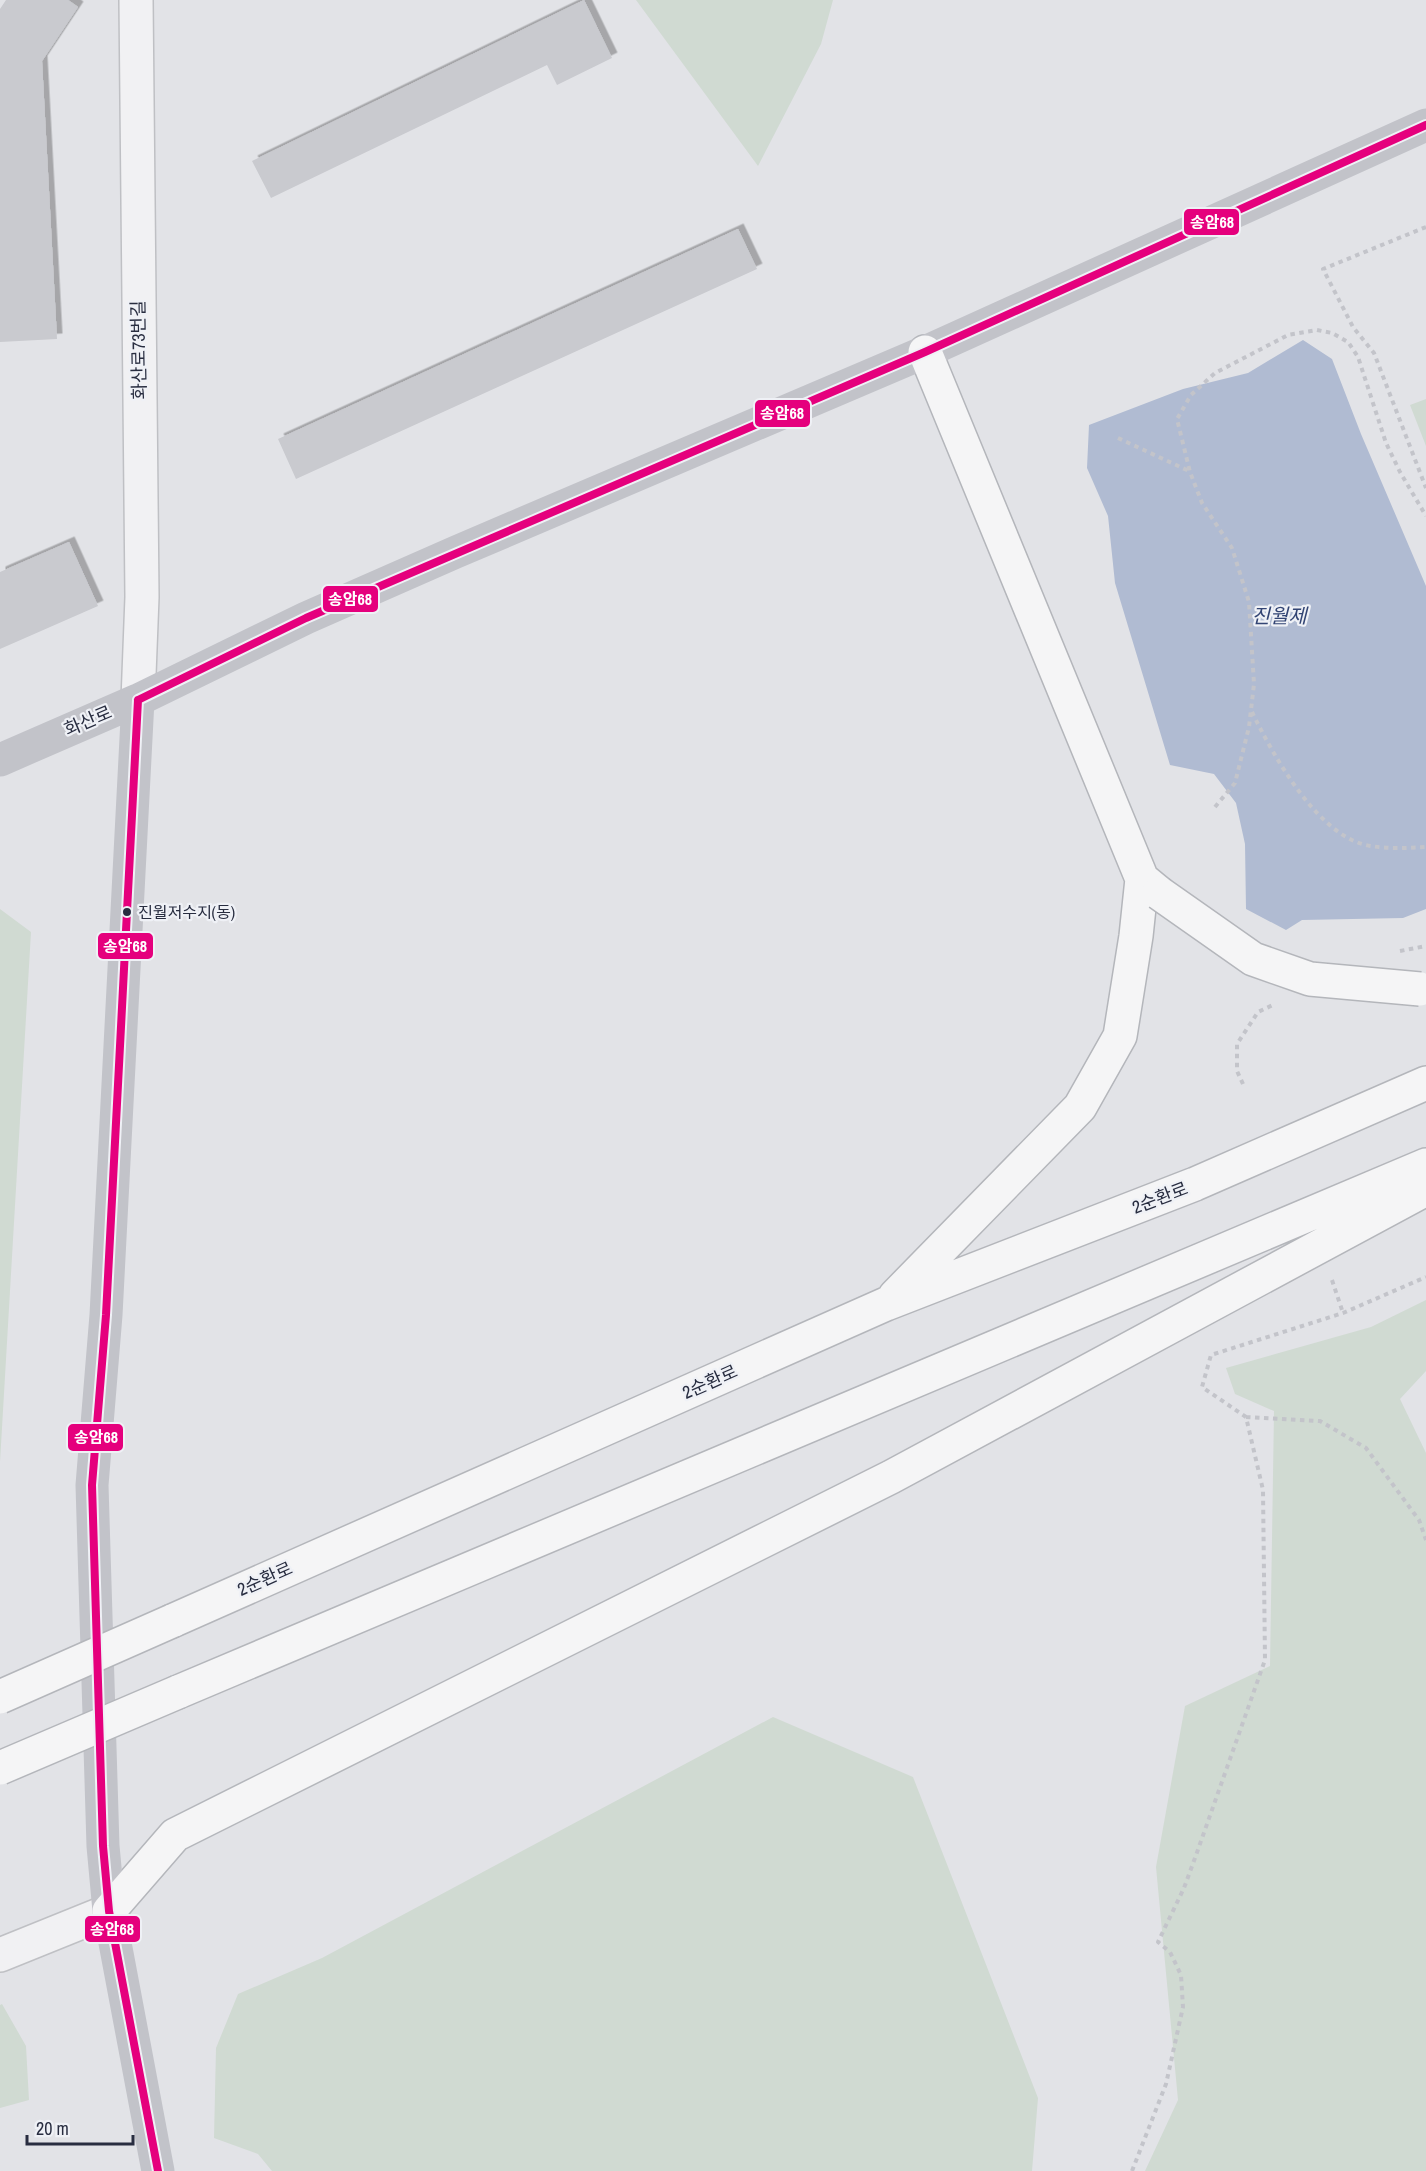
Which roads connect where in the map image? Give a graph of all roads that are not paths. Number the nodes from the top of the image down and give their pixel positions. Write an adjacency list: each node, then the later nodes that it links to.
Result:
1 (136, 0): 4 (street, 화산로73번길)
2 (1426, 126): 3 (main road, 화산로)
3 (925, 352): 4 (main road, 화산로); 6 (highway)
4 (138, 700): 5 (main road, 화산로); 14 (main road)
5 (0, 760)
6 (1151, 886): 7 (highway, bridge); 11 (highway)
7 (1423, 989)
8 (1426, 1083): 11 (highway, 2순환로)
9 (1426, 1165): 13 (highway, bridge)
10 (1426, 1189): 14 (highway)
11 (886, 1304): 12 (highway, 2순환로, bridge)
12 (0, 1697)
13 (0, 1768)
14 (109, 1911): 15 (street); 16 (main road)
15 (0, 1954)
16 (158, 2171)

